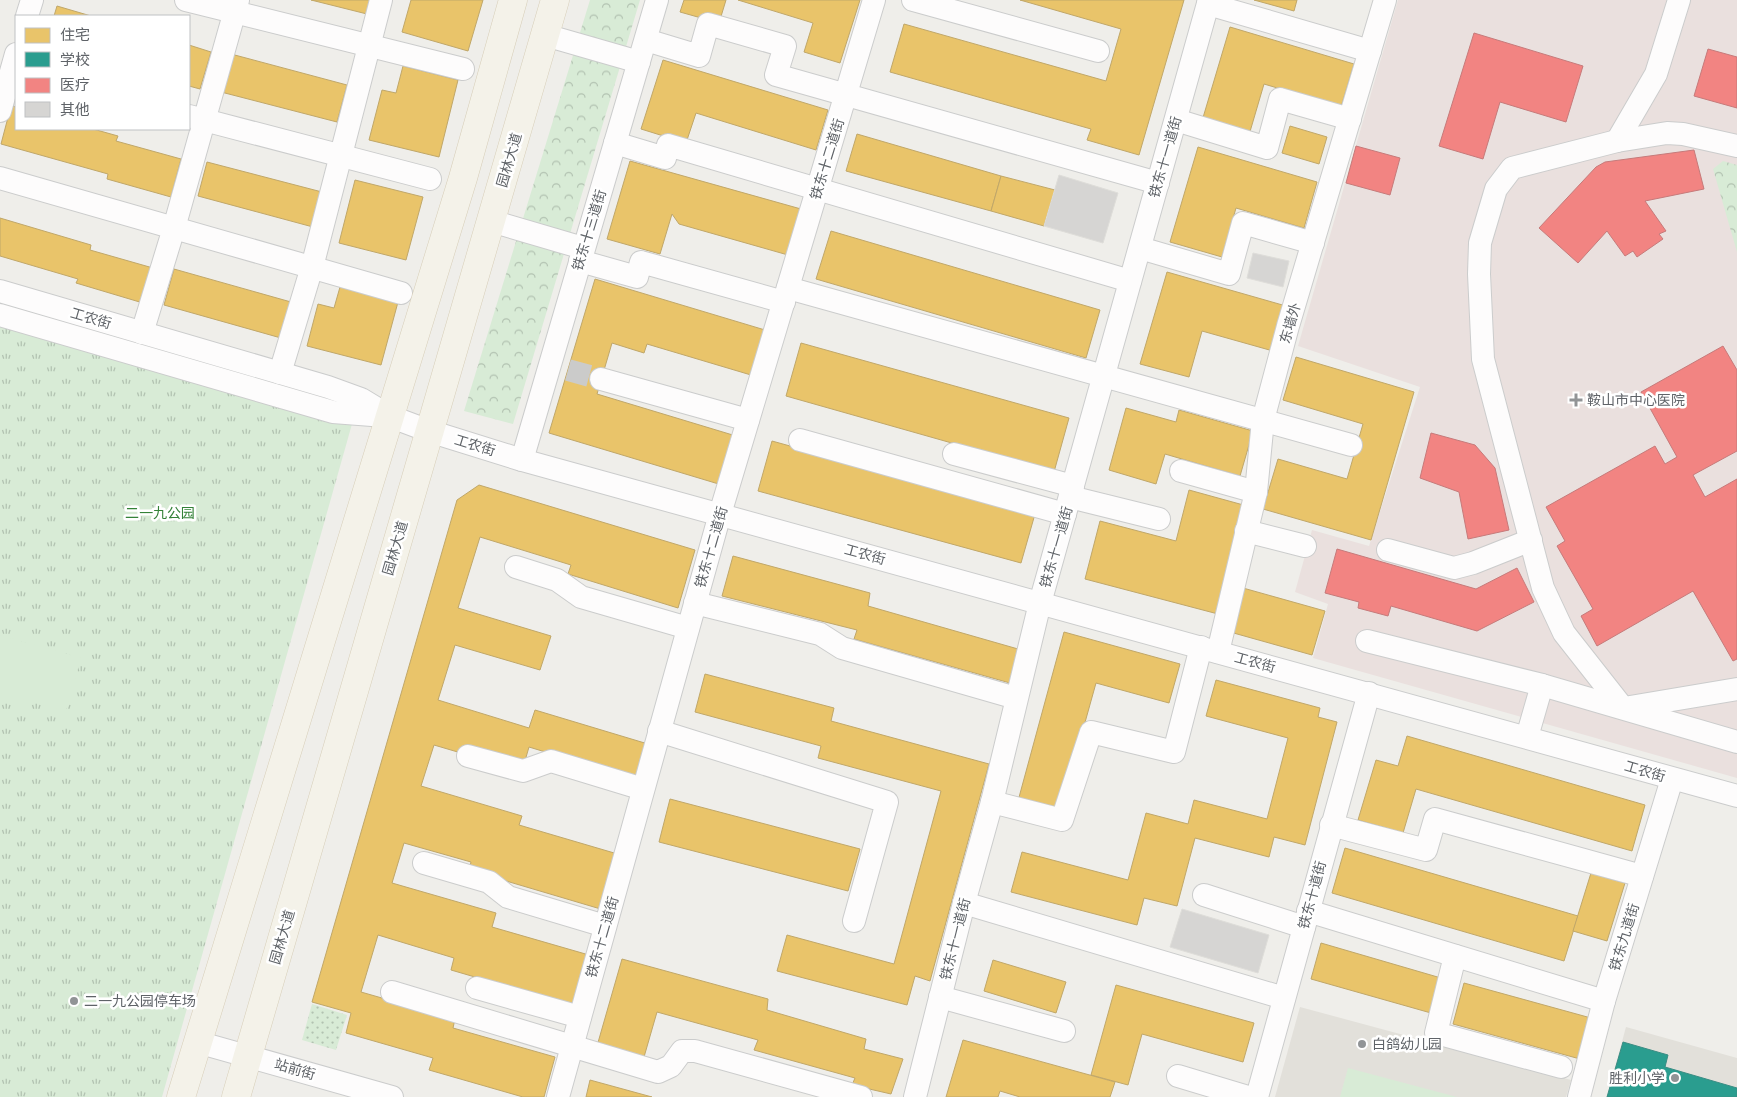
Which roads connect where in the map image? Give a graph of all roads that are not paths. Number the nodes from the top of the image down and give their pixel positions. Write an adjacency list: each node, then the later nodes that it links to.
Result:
1 (32, 0): 13 (street)
2 (186, 0): 12 (street)
3 (381, 0): 16 (street)
4 (513, 0): 50 (main road)
5 (555, 0): 14 (main road, 园林大道)
6 (657, 0): 15 (street, 铁东十三道街)
7 (874, 0): 22 (street, 铁东十二道街)
8 (914, 0): 17 (street)
9 (1385, 0): 18 (street, 东墙外)
10 (1679, 0): 27 (street)
11 (1209, 2): 18 (street); 26 (street, 铁东十一道街)
12 (236, 6): 16 (street); 24 (street)
13 (27, 15)
14 (544, 35): 20 (street); 35 (main road, 园林大道)
15 (646, 40): 20 (street, 铁东十三道街); 22 (street)
16 (368, 47): 21 (street); 30 (street)
17 (1098, 51)
18 (1370, 51): 25 (street, 东墙外)
19 (15, 62): 23 (street)
20 (639, 62): 28 (street, 铁东十三道街)
21 (462, 69)
22 (846, 95): 33 (street); 34 (street, 铁东十二道街)
23 (0, 111)
24 (196, 118): 30 (street); 36 (street)
25 (1350, 119): 26 (street); 37 (street, 东墙外)
26 (1176, 120): 33 (street, 铁东十一道街)
27 (1617, 141): 29 (street); 65 (street)
28 (615, 143): 34 (street); 39 (street, 铁东十三道街)
29 (1737, 146)
30 (341, 156): 32 (street); 40 (street)
31 (0, 178): 36 (street)
32 (430, 179)
33 (1158, 183): 38 (street, 铁东十一道街)
34 (818, 189): 41 (street); 44 (street, 铁东十二道街)
35 (491, 221): 39 (street); 53 (main road, 园林大道)
36 (174, 228): 40 (street); 46 (street)
37 (1313, 243): 38 (street); 52 (street, 东墙外)
38 (1140, 248): 41 (street, 铁东十一道街)
39 (582, 255): 44 (street); 57 (street, 铁东十三道街)
40 (312, 267): 43 (street); 47 (street)
41 (1130, 280): 48 (street, 铁东十一道街)
42 (0, 291): 46 (street, 工农街)
43 (401, 293)
44 (786, 295): 48 (street); 51 (street, 铁东十二道街)
45 (0, 314): 50 (street)
46 (142, 333): 47 (street, 工农街)
47 (280, 373): 50 (street, 工农街)
48 (1103, 374): 52 (street); 61 (street, 铁东十一道街)
49 (601, 379): 51 (street)
50 (389, 416): 53 (street, 工农街); 58 (street); 103 (main road)
51 (748, 420): 62 (street, 铁东十二道街)
52 (1263, 420): 55 (street); 60 (street, 东墙外)
53 (429, 431): 57 (street, 工农街); 58 (main road, 园林大道)
54 (800, 440): 61 (street)
55 (1351, 445)
56 (954, 454): 61 (street)
57 (522, 460): 62 (street, 工农街)
58 (419, 465): 105 (main road, 园林大道)
59 (1181, 471): 60 (street)
60 (1256, 492): 64 (street, 东墙外)
61 (1069, 499): 63 (street); 70 (street, 铁东十一道街)
62 (720, 514): 69 (street, 铁东十二道街); 70 (street, 工农街)
63 (1159, 519)
64 (1246, 531): 66 (street); 73 (street, 东墙外)
65 (1531, 540): 67 (street); 78 (street)
66 (1305, 546)
67 (1388, 550)
68 (516, 567): 71 (street)
69 (695, 603): 71 (street, 铁东十二道街); 77 (street)
70 (1040, 603): 73 (street, 工农街); 77 (street, 铁东十一道街)
71 (688, 628): 79 (street, 铁东十二道街)
72 (1367, 641): 74 (street)
73 (1210, 650): 76 (street, 工农街); 86 (street, 东墙外)
74 (1542, 684): 78 (street); 80 (street)
75 (1737, 689): 78 (street)
76 (1369, 693): 80 (street, 工农街); 87 (street, 铁东十道街)
77 (1016, 698): 86 (street, 铁东十一道街)
78 (1624, 708): 81 (street)
79 (659, 731): 84 (street, 铁东十二道街); 93 (street)
80 (1527, 737): 83 (street, 工农街)
81 (1737, 742)
82 (468, 756): 84 (street)
83 (1672, 779): 85 (street, 工农街); 89 (street, 铁东九道街)
84 (643, 789): 94 (street, 铁东十二道街)
85 (1737, 796)
86 (992, 802): 91 (street, 铁东十一道街)
87 (1331, 825): 89 (street); 92 (street, 铁东十道街)
88 (424, 863): 94 (street)
89 (1642, 876): 100 (street, 铁东九道街)
90 (1204, 894): 92 (street)
91 (964, 903): 98 (street, 铁东十一道街); 99 (street)
92 (1306, 919): 95 (street); 99 (street, 铁东十道街)
93 (854, 921)
94 (605, 926): 101 (street, 铁东十二道街)
95 (1455, 956): 100 (street); 106 (street)
96 (477, 988): 101 (street)
97 (392, 992): 104 (street)
98 (940, 997): 102 (street); 113 (street, 铁东十一道街)
99 (1284, 998): 115 (street, 铁东十道街)
100 (1604, 1001): 116 (street, 铁东九道街)
101 (580, 1018): 104 (street, 铁东十二道街)
102 (1064, 1031)
103 (197, 1042): 105 (street, 站前街); 108 (main road)
104 (571, 1048): 111 (street, 铁东十二道街); 112 (street)
105 (248, 1055): 109 (main road, 园林大道); 110 (street, 站前街)
106 (1561, 1067)
107 (1178, 1076): 114 (street)
108 (181, 1097)
109 (236, 1097)
110 (392, 1097)
111 (558, 1097)
112 (861, 1097)
113 (914, 1097)
114 (1248, 1097)
115 (1257, 1097)
116 (1579, 1097)

